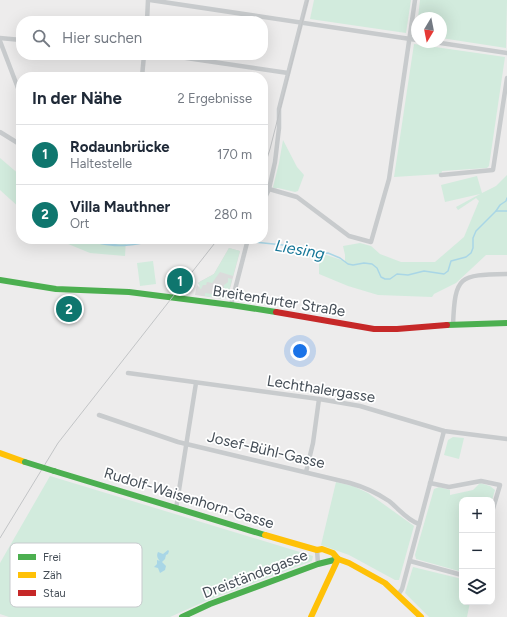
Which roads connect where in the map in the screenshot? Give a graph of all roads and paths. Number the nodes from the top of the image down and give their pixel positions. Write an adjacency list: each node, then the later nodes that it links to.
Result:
1 (149, 0): 4 (street); 5 (street)
2 (307, 0): 7 (street)
3 (415, 0): 8 (street)
4 (147, 16)
5 (260, 16)
6 (268, 17): 7 (street)
7 (301, 22): 8 (street); 16 (street)
8 (410, 38): 22 (street)
9 (0, 39): 10 (street); 18 (street)
10 (16, 40)
11 (447, 44): 12 (street)
12 (507, 53)
13 (144, 60): 15 (street)
14 (200, 60): 16 (street)
15 (142, 72)
16 (288, 73): 22 (street)
17 (507, 78): 21 (street)
18 (16, 82)
19 (0, 132): 20 (street)
20 (16, 142)
21 (441, 175)
22 (269, 189)
23 (247, 244): 26 (street)
24 (507, 274): 28 (street)
25 (0, 280): 26 (street, Breitenfurter Straße)
26 (231, 305): 28 (street, Breitenfurter Straße)
27 (507, 323): 28 (street, Breitenfurter Straße)
28 (453, 325)
29 (128, 373): 30 (street, Lechthalergasse)
30 (196, 383): 31 (street, Lechthalergasse); 35 (street)
31 (319, 399): 33 (street, Lechthalergasse); 37 (street)
32 (99, 415): 35 (street, Josef-Bühl-Gasse)
33 (444, 431): 34 (street, Lechthalergasse); 38 (street)
34 (507, 439)
35 (186, 444): 37 (street, Josef-Bühl-Gasse); 40 (street)
36 (0, 453): 40 (street, Rudolf-Waisenhorn-Gasse, bridge)
37 (306, 472): 41 (street, Josef-Bühl-Gasse)
38 (430, 483): 39 (street); 41 (street)
39 (495, 502)
40 (176, 509): 42 (street, Rudolf-Waisenhorn-Gasse)
41 (419, 524): 44 (street)
42 (317, 550): 43 (street, Rudolf-Waisenhorn-Gasse); 45 (street)
43 (338, 559): 45 (street, Dreiständegasse); 47 (street, Rudolf-Waisenhorn-Gasse); 49 (street)
44 (410, 561): 46 (street); 47 (street)
45 (318, 564): 48 (street, Dreiständegasse)
46 (459, 574)
47 (398, 595): 50 (street, Rudolf-Waisenhorn-Gasse)
48 (182, 617)
49 (311, 617)
50 (421, 617)

